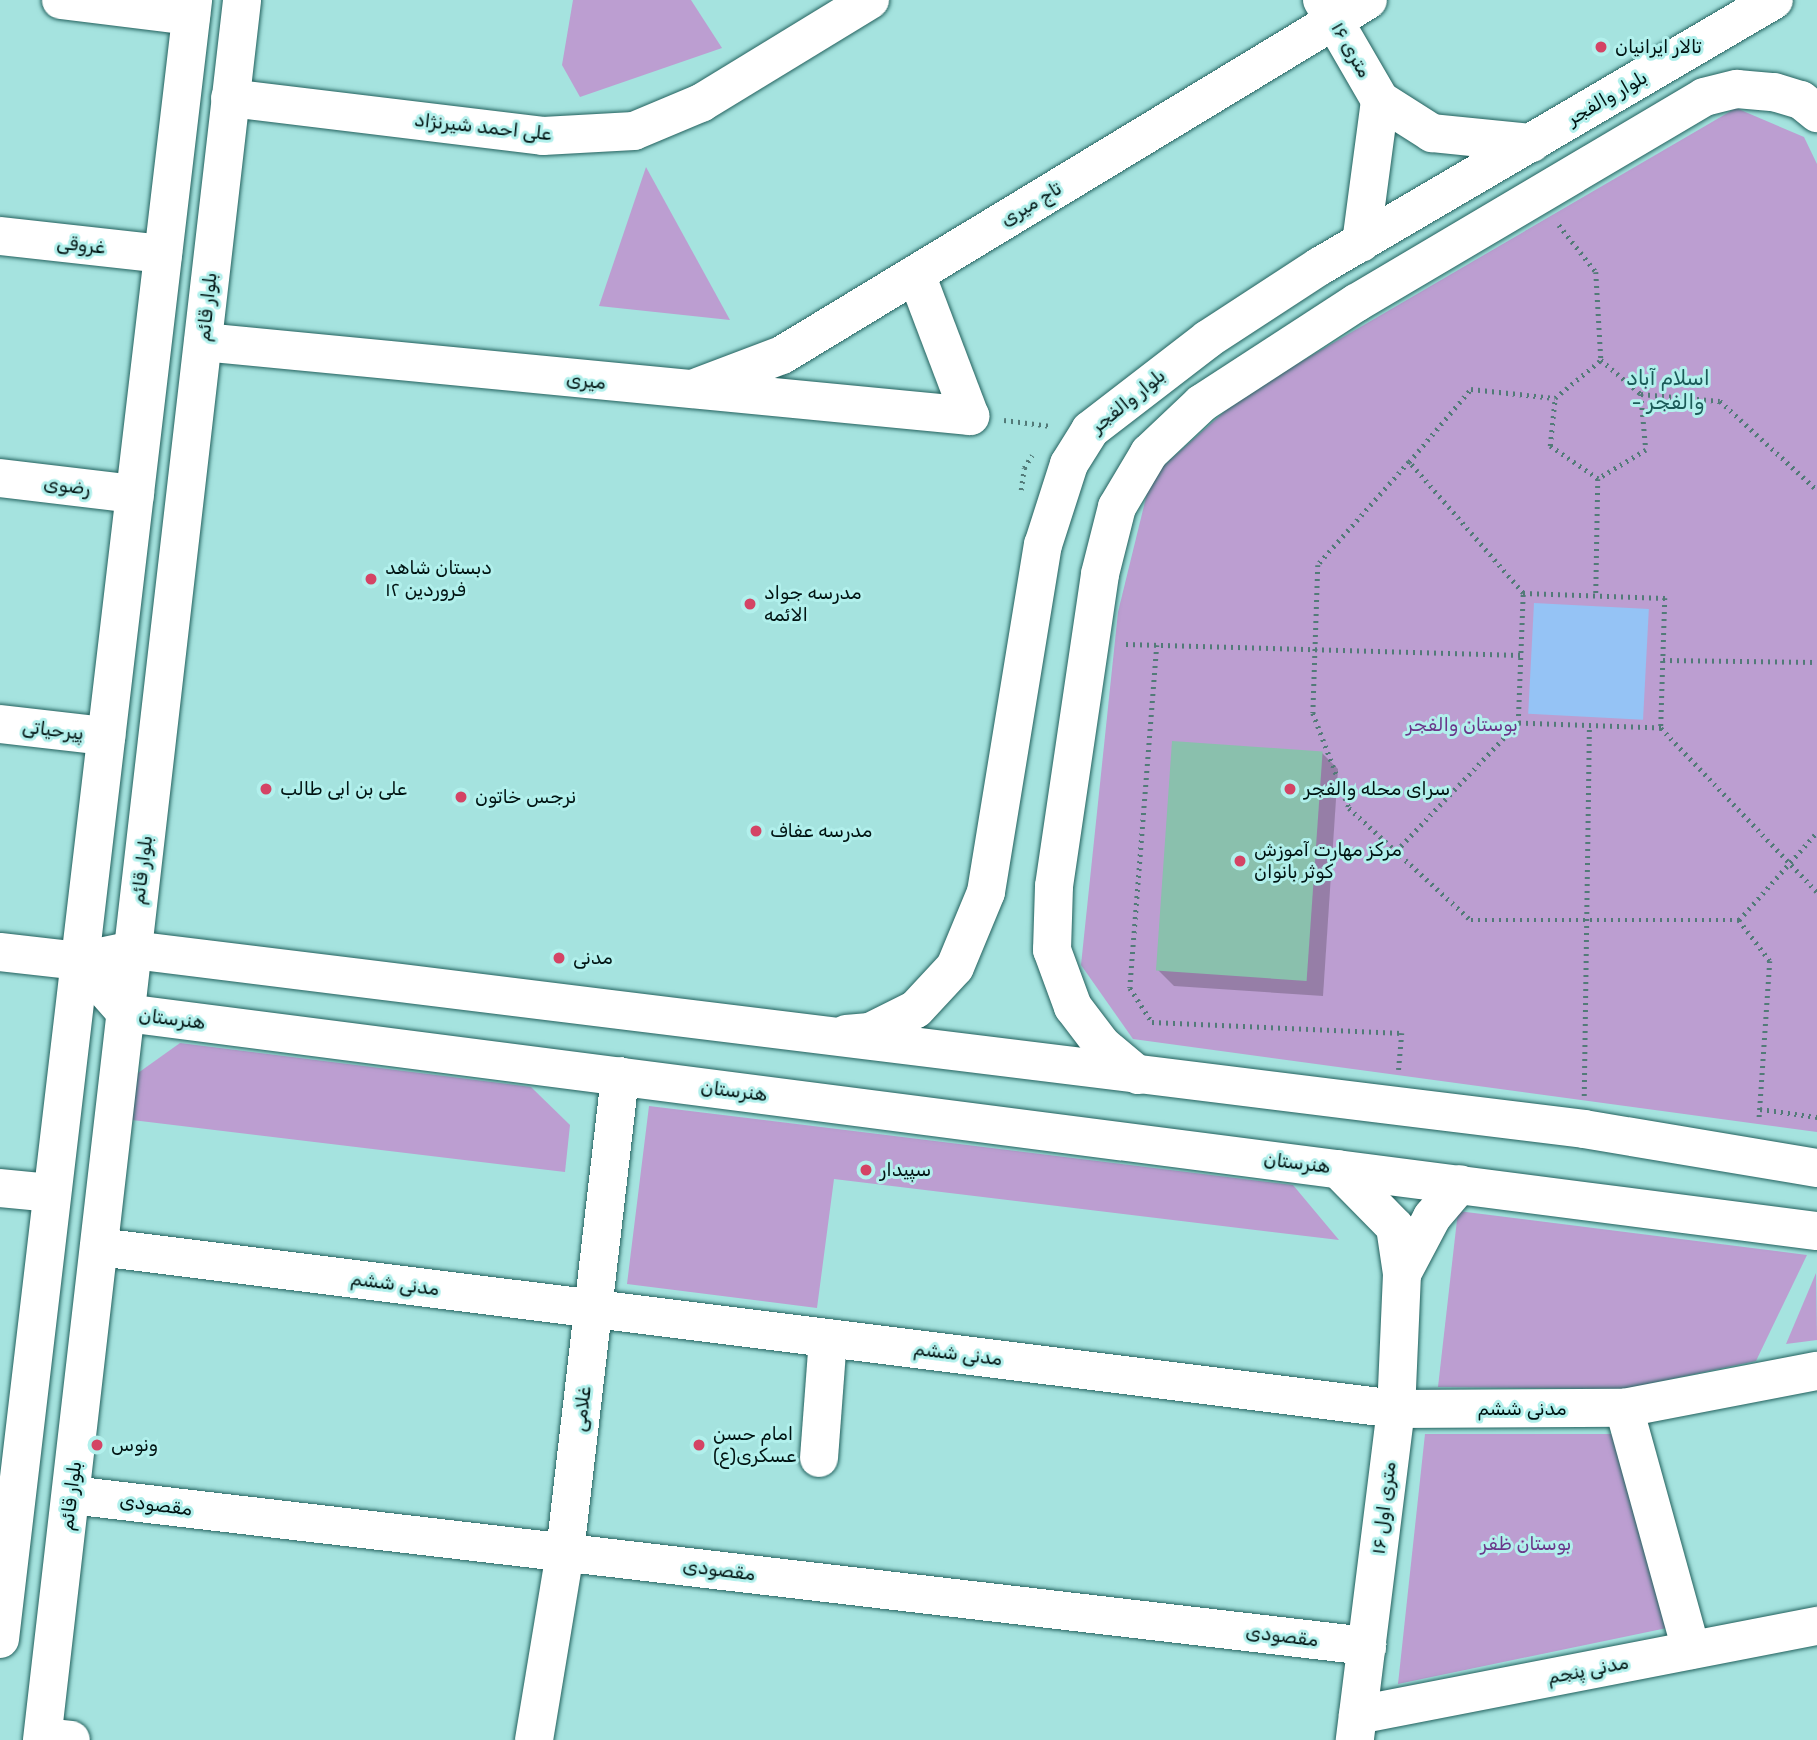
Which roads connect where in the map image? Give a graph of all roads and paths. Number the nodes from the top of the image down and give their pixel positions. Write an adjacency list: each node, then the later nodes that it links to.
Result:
1 (61, 0): 6 (main road)
2 (242, 0): 8 (main road, بلوار قائم)
3 (870, 0): 8 (main road, علی احمد شیرنژاد)
4 (1368, 0): 7 (main road, تاج میری)
5 (1774, 0): 11 (main road, بلوار والفجر)
6 (192, 8): 15 (main road)
7 (1328, 10): 9 (main road, ۱۶ متری); 16 (main road, تاج میری)
8 (230, 99): 17 (main road, بلوار قائم)
9 (1380, 100): 11 (main road); 14 (main road)
10 (1817, 113): 12 (main road)
11 (1531, 143): 14 (main road, بلوار والفجر)
12 (1537, 195): 18 (path); 35 (main road)
13 (0, 236): 15 (main road, غروقی)
14 (1361, 243): 23 (main road, بلوار والفجر)
15 (163, 254): 31 (main road)
16 (916, 274): 19 (main road, تاج میری); 22 (main road)
17 (203, 342): 19 (main road, میری); 52 (main road, بلوار قائم)
18 (1601, 360): 20 (path); 21 (path)
19 (686, 391): 22 (main road, میری)
20 (1641, 394): 29 (path); 30 (path)
21 (1555, 398): 27 (path); 29 (path)
22 (970, 416): 24 (path)
23 (1074, 424): 24 (path); 24 (path); 56 (main road, بلوار والفجر)
24 (1050, 426): 25 (path)
25 (1043, 436)
26 (1037, 447): 32 (path)
27 (1409, 462): 33 (path); 37 (path)
28 (0, 478): 31 (main road, رضوی)
29 (1598, 479): 34 (path)
30 (1817, 490)
31 (135, 494): 45 (main road)
32 (1020, 494)
33 (1523, 593): 34 (path); 38 (path)
34 (1596, 596): 39 (path)
35 (1091, 643): 36 (path); 57 (main road)
36 (1157, 645): 37 (path); 59 (path)
37 (1317, 649): 38 (path); 47 (path)
38 (1521, 655): 41 (path)
39 (1663, 660): 40 (path); 44 (path)
40 (1817, 662)
41 (1518, 723): 43 (path); 47 (path)
42 (0, 724): 45 (main road, پیرحیاتی)
43 (1588, 726): 44 (path); 50 (path)
44 (1661, 728): 48 (path)
45 (106, 736): 54 (main road)
46 (1817, 832): 48 (path)
47 (1396, 851): 50 (path)
48 (1790, 863): 49 (path); 51 (path)
49 (1817, 892)
50 (1585, 920): 51 (path); 62 (path)
51 (1739, 920): 60 (path)
52 (133, 950): 54 (main road); 55 (main road, بلوار قائم); 56 (main road)
53 (0, 952): 54 (main road)
54 (80, 961): 55 (main road, هنرستان); 68 (main road)
55 (126, 1013): 58 (main road, هنرستان); 70 (main road, بلوار قائم)
56 (824, 1037): 57 (main road)
57 (1138, 1075): 62 (main road)
58 (620, 1076): 65 (main road, هنرستان); 72 (main road, غلامی)
59 (1398, 1084)
60 (1760, 1109): 61 (path); 63 (path)
61 (1817, 1117)
62 (1584, 1129): 63 (main road)
63 (1755, 1157): 64 (main road)
64 (1817, 1168)
65 (1338, 1169): 66 (main road, هنرستان); 71 (main road, ۱۶ متری اول)
66 (1460, 1184): 69 (main road, هنرستان); 71 (main road, ۱۶ متری اول)
67 (0, 1188): 68 (main road)
68 (52, 1193): 77 (main road)
69 (1817, 1231)
70 (99, 1247): 72 (main road, مدنی ششم); 79 (main road, بلوار قائم)
71 (1402, 1274): 76 (main road, ۱۶ متری اول)
72 (593, 1309): 73 (main road, مدنی ششم); 80 (main road, غلامی)
73 (828, 1338): 76 (main road, مدنی ششم); 78 (main road)
74 (1817, 1371): 75 (main road, مدنی ششم)
75 (1624, 1408): 76 (main road, مدنی ششم); 84 (main road)
76 (1396, 1409): 83 (main road, ۱۶ متری اول)
77 (12, 1435): 82 (main road)
78 (819, 1458)
79 (71, 1495): 80 (main road, مقصودی); 86 (main road, بلوار قائم)
80 (565, 1552): 83 (main road, مقصودی); 87 (main road, غلامی)
81 (1817, 1626): 84 (main road, مدنی پنجم)
82 (0, 1639)
83 (1367, 1646): 85 (main road, ۱۶ متری اول)
84 (1691, 1650): 85 (main road, مدنی پنجم)
85 (1357, 1727)
86 (52, 1739)
87 (534, 1740)

